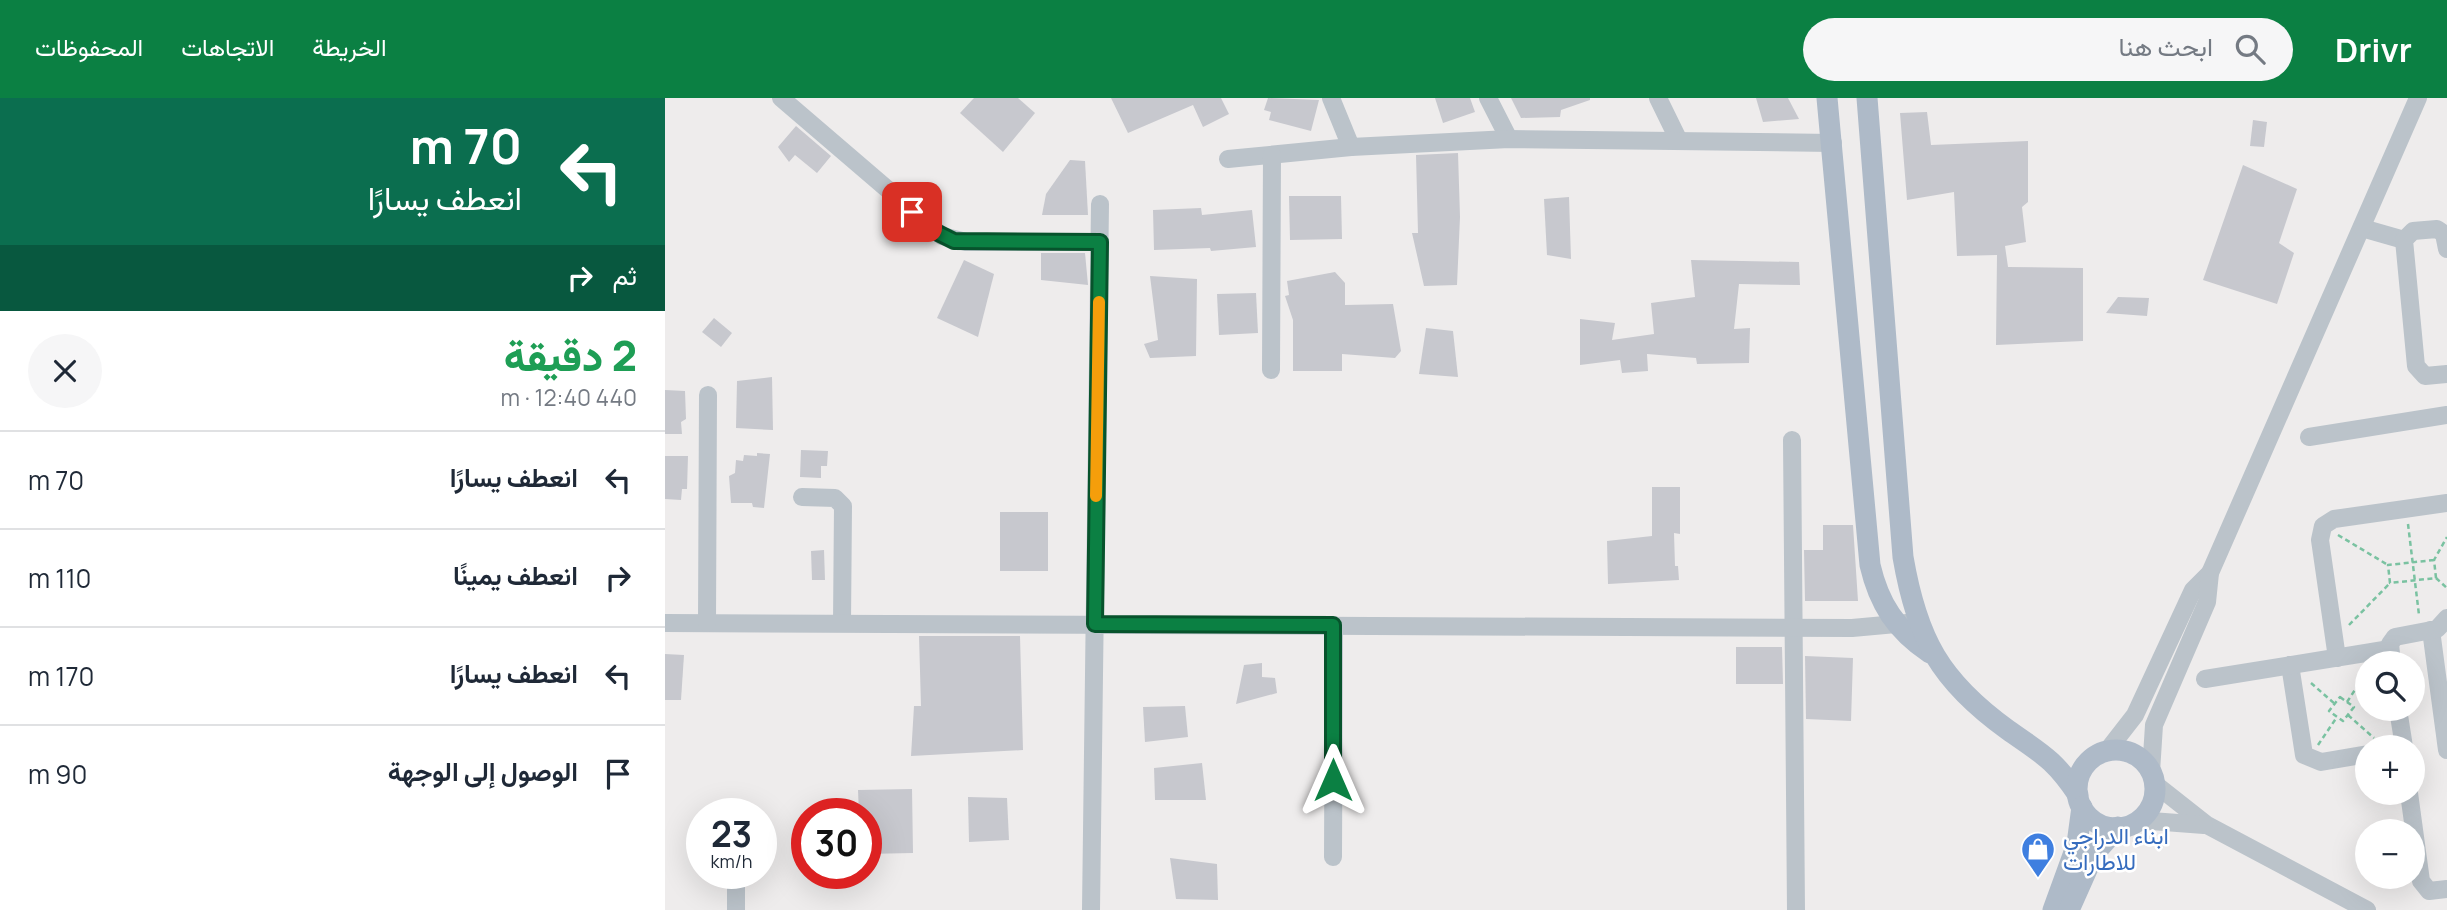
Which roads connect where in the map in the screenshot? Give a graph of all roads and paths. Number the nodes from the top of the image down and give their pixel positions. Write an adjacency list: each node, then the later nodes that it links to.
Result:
1 (781, 98): 17 (street)
2 (1331, 98): 11 (street)
3 (1488, 98): 8 (street)
4 (1658, 98): 9 (street)
5 (1827, 98): 10 (main road)
6 (1867, 98): 39 (main road)
7 (2419, 98): 15 (street)
8 (1509, 139): 9 (street); 11 (street)
9 (1679, 141): 10 (street)
10 (1833, 144): 45 (main road)
11 (1350, 147): 12 (street)
12 (1272, 155): 13 (street); 19 (street)
13 (1229, 159)
14 (1100, 204): 17 (street)
15 (2362, 228): 16 (street); 33 (street)
16 (2404, 240): 18 (street); 20 (street)
17 (1100, 242): 43 (street)
18 (2447, 249)
19 (1271, 370)
20 (2447, 374)
21 (708, 395): 41 (street)
22 (2447, 415): 23 (street)
23 (2309, 437)
24 (1792, 440): 46 (street)
25 (802, 497): 42 (street)
26 (2447, 503): 27 (street)
27 (2406, 509): 28 (street); 31 (path)
28 (2323, 526): 32 (path); 48 (street)
29 (2447, 537): 30 (path)
30 (2434, 560): 31 (path); 34 (path)
31 (2413, 563): 32 (path); 35 (path)
32 (2388, 565): 36 (path)
33 (2210, 573): 63 (street); 65 (street)
34 (2436, 578): 35 (path); 37 (path)
35 (2415, 580): 36 (path); 47 (path)
36 (2390, 583): 48 (path)
37 (2447, 587)
38 (2447, 618): 47 (street)
39 (1917, 621): 45 (street); 51 (main road)
40 (665, 623): 41 (street)
41 (707, 623): 42 (street)
42 (842, 623): 43 (street)
43 (1095, 624): 44 (street); 75 (street)
44 (1333, 625): 46 (street); 70 (street)
45 (1896, 625): 46 (street); 51 (main road)
46 (1793, 627): 76 (street)
47 (2426, 631): 50 (street); 60 (street)
48 (2336, 649): 49 (street); 52 (street)
49 (2355, 651)
50 (2392, 651)
51 (1931, 653): 61 (main road)
52 (2290, 665): 53 (street); 56 (path); 64 (street)
53 (2205, 679)
54 (2355, 690): 55 (path)
55 (2347, 702): 56 (path); 57 (path)
56 (2335, 704): 58 (path)
57 (2348, 715): 58 (path); 59 (path)
58 (2337, 717): 64 (path)
59 (2363, 735)
60 (2447, 750)
61 (2043, 752): 63 (main road); 66 (main road)
62 (2355, 752): 64 (street)
63 (2101, 754): 65 (main road); 66 (main road)
64 (2309, 760)
65 (2153, 778): 68 (main road); 69 (street)
66 (2080, 801): 68 (main road); 77 (main road)
67 (2411, 805): 72 (street)
68 (2128, 824): 69 (street); 78 (main road)
69 (2207, 825): 73 (street)
70 (1333, 857)
71 (737, 889): 74 (street)
72 (2447, 889)
73 (2359, 908)
74 (736, 910)
75 (1091, 910)
76 (1796, 910)
77 (2053, 910)
78 (2069, 910)

